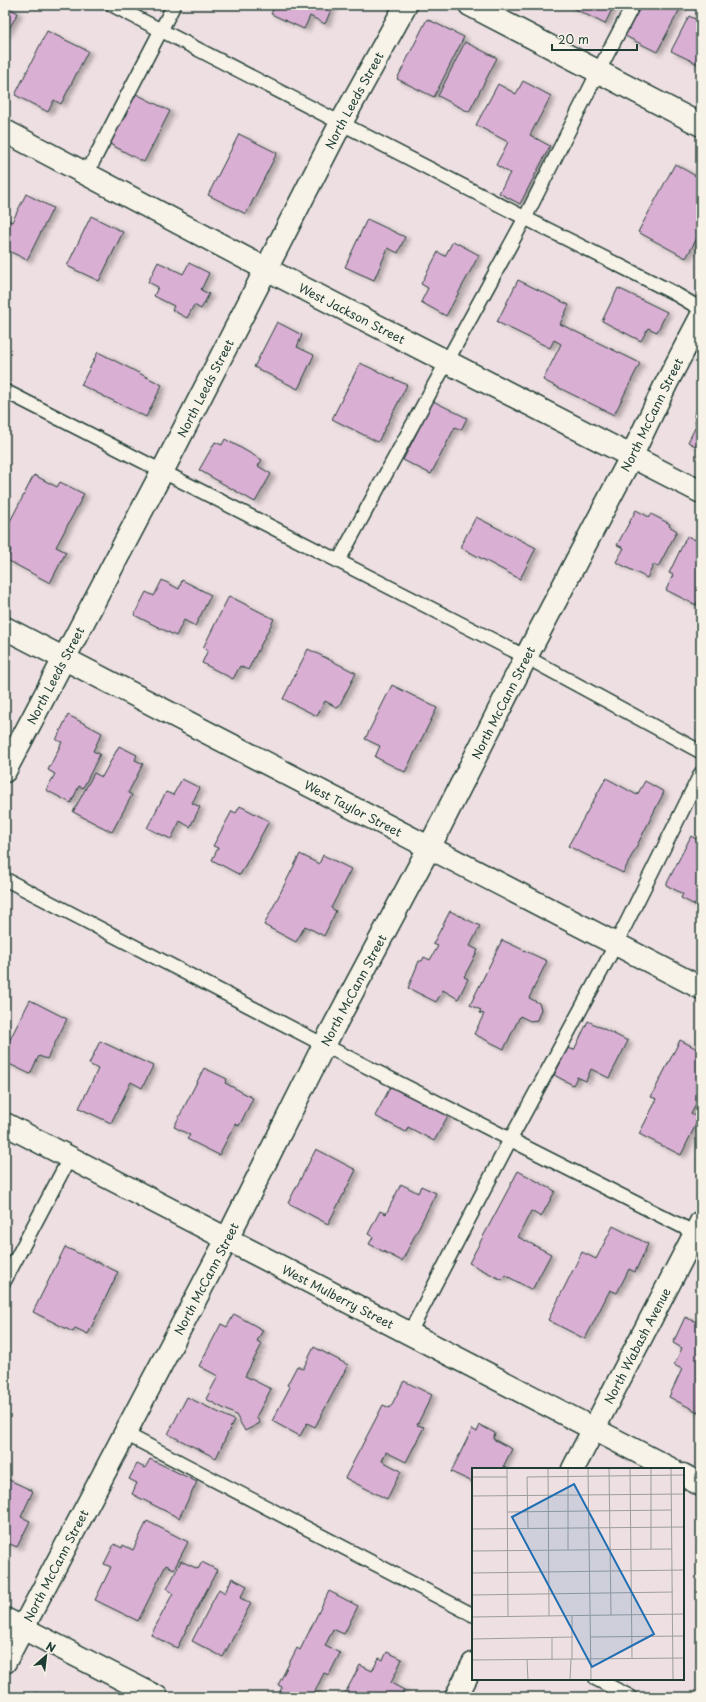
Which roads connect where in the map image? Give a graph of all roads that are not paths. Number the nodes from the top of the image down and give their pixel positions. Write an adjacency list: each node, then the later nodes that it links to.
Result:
1 (112, 5): 6 (lane)
2 (174, 5): 6 (lane)
3 (406, 5): 8 (street, North Leeds Street)
4 (470, 5): 7 (street)
5 (633, 5): 7 (lane)
6 (160, 30): 8 (lane); 11 (lane)
7 (598, 72): 9 (street); 12 (lane)
8 (341, 123): 12 (lane); 13 (street, North Leeds Street)
9 (701, 125)
10 (5, 131): 11 (street, West Jackson Street)
11 (87, 173): 13 (street, West Jackson Street)
12 (525, 218): 14 (lane); 16 (lane)
13 (266, 269): 16 (street, West Jackson Street); 19 (street, North Leeds Street)
14 (701, 309)
15 (701, 317): 18 (street, North McCann Street)
16 (446, 362): 18 (street, West Jackson Street); 21 (lane)
17 (5, 391): 19 (lane)
18 (631, 457): 20 (street, West Jackson Street); 23 (street, North McCann Street)
19 (162, 472): 21 (lane); 24 (street, North Leeds Street)
20 (701, 492)
21 (338, 560): 23 (lane)
22 (5, 628): 24 (street, West Taylor Street)
23 (526, 657): 25 (lane); 28 (street, North McCann Street)
24 (64, 658): 26 (street, North Leeds Street); 28 (street, West Taylor Street)
25 (701, 752)
26 (5, 771)
27 (701, 773): 30 (lane)
28 (429, 848): 30 (street, West Taylor Street); 32 (street, North McCann Street)
29 (5, 879): 32 (lane)
30 (616, 944): 31 (street, West Taylor Street); 34 (lane)
31 (701, 988)
32 (324, 1046): 34 (lane); 37 (street, North McCann Street)
33 (5, 1124): 35 (street, West Mulberry Street)
34 (510, 1140): 36 (lane); 39 (lane)
35 (70, 1157): 37 (street, West Mulberry Street); 38 (lane)
36 (699, 1230): 40 (street, North Wabash Avenue)
37 (227, 1239): 39 (street, West Mulberry Street); 41 (street, North McCann Street)
38 (5, 1280)
39 (409, 1334): 40 (street, West Mulberry Street)
40 (594, 1429): 42 (street, North Wabash Avenue); 43 (street, West Mulberry Street)
41 (124, 1433): 46 (lane); 47 (street, North McCann Street)
42 (574, 1468)
43 (669, 1468)
44 (684, 1476): 45 (street)
45 (701, 1485)
46 (472, 1614)
47 (14, 1624): 48 (street, North McCann Street); 51 (street)
48 (5, 1662)
49 (472, 1666): 52 (street)
50 (598, 1680): 53 (lane)
51 (157, 1697)
52 (456, 1697)
53 (632, 1697)

